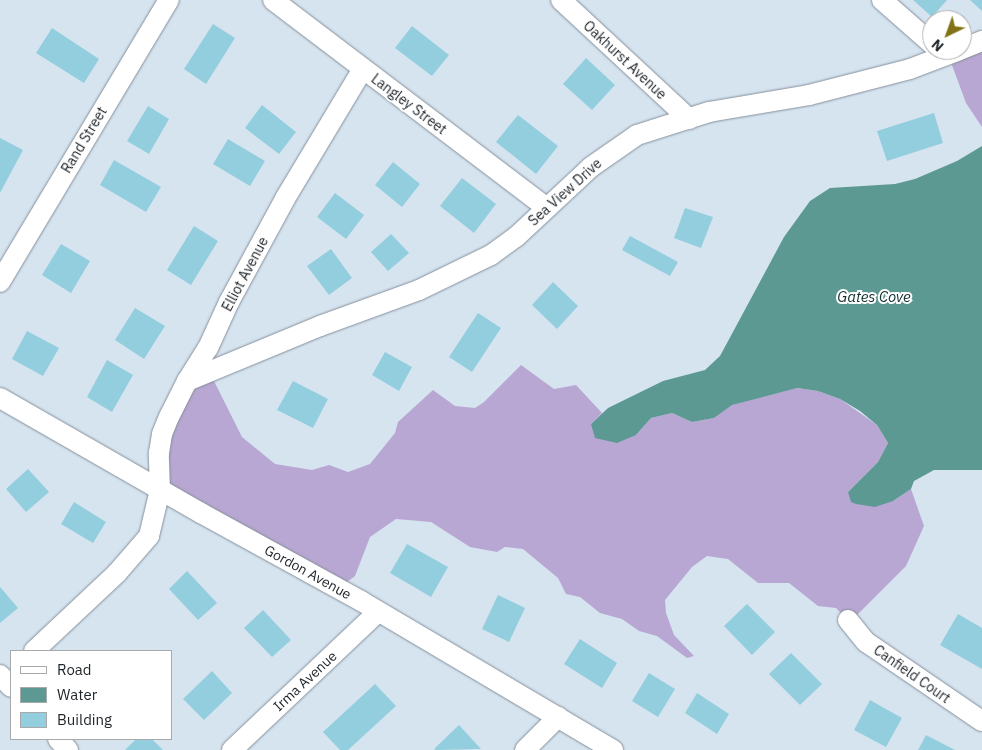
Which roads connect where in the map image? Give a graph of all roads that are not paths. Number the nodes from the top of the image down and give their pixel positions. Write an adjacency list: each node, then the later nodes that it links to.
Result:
1 (169, 0): 10 (street, Rand Street)
2 (273, 0): 7 (street, Langley Street)
3 (560, 0): 8 (street, Oakhurst Avenue)
4 (882, 0): 5 (street)
5 (922, 30)
6 (929, 60): 8 (street, Sea View Drive)
7 (363, 69): 9 (street, Langley Street); 11 (street, Elliot Avenue)
8 (689, 119): 9 (street, Sea View Drive)
9 (546, 206): 11 (street, Sea View Drive)
10 (0, 282)
11 (186, 381): 13 (street, Elliot Avenue)
12 (0, 398): 13 (street, Gordon Avenue)
13 (160, 490): 14 (street, Gordon Avenue); 16 (street, Elliot Avenue)
14 (378, 613): 17 (street, Gordon Avenue); 21 (street, Irma Avenue)
15 (848, 620): 18 (street, Canfield Court)
16 (35, 650)
17 (558, 718): 22 (street); 23 (street, Gordon Avenue)
18 (982, 721)
19 (59, 740): 20 (street)
20 (68, 750)
21 (232, 750)
22 (525, 750)
23 (613, 750)

